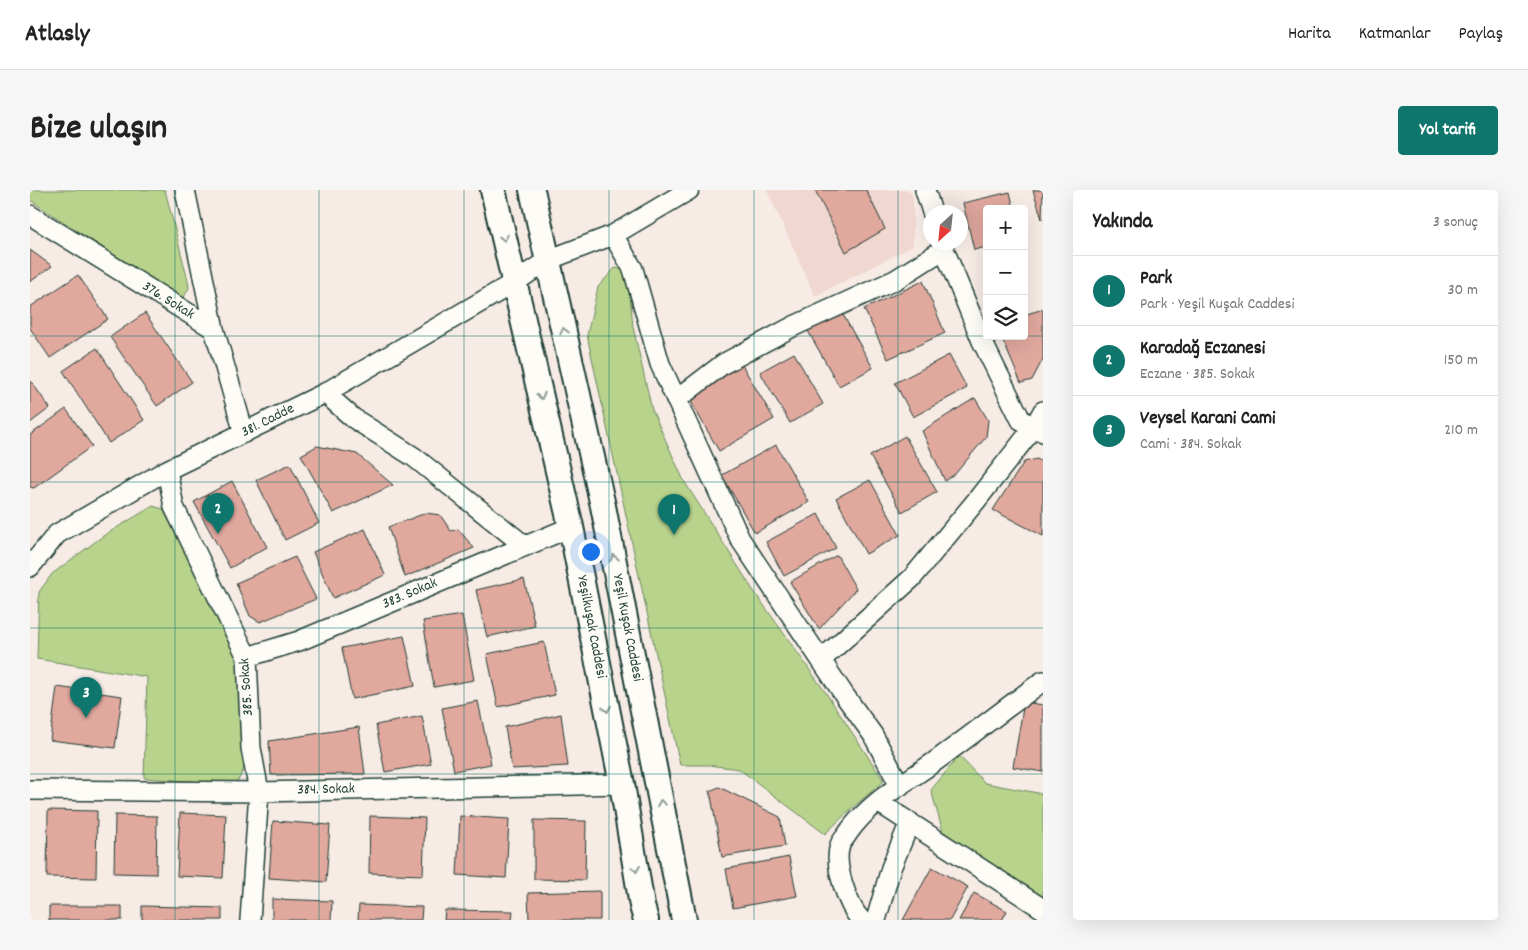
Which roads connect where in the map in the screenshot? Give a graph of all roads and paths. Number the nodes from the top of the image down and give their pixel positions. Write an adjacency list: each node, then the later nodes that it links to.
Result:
1 (186, 190): 13 (street)
2 (494, 190): 12 (main road, Yeşilkuşak Caddesi, one-way to 12)
3 (532, 190): 11 (main road, Yeşil Kuşak Caddesi)
4 (689, 190): 8 (street, 381. Cadde)
5 (925, 190): 6 (street)
6 (930, 205)
7 (30, 215): 13 (street, 376. Sokak)
8 (613, 235): 11 (street, 381. Cadde); 15 (street)
9 (936, 250): 15 (street)
10 (944, 250): 16 (street)
11 (548, 260): 12 (street, 381. Cadde); 34 (main road, Yeşil Kuşak Caddesi, one-way to 11)
12 (515, 282): 14 (street, 381. Cadde); 19 (main road, Yeşilkuşak Caddesi, one-way to 19)
13 (214, 329): 17 (street)
14 (325, 392): 17 (street, 381. Cadde); 20 (street)
15 (676, 400): 23 (street)
16 (1040, 423): 23 (street)
17 (244, 433): 18 (street, 381. Cadde)
18 (167, 470): 21 (street, 381. Cadde); 22 (street, 385. Sokak)
19 (571, 527): 20 (street, 383. Sokak); 25 (main road, Yeşilkuşak Caddesi, one-way to 25)
20 (525, 546): 22 (street, 383. Sokak)
21 (33, 556)
22 (247, 657): 28 (street, 385. Sokak)
23 (821, 660): 26 (street)
24 (1043, 681): 26 (street)
25 (622, 784): 28 (street, 384. Sokak); 33 (main road, Yeşilkuşak Caddesi, one-way to 33)
26 (900, 786): 29 (street)
27 (30, 790): 28 (street, 384. Sokak)
28 (260, 792): 32 (street, 385. Sokak)
29 (878, 802): 30 (street); 35 (street)
30 (910, 822): 31 (street); 36 (street)
31 (1043, 909)
32 (250, 920)
33 (646, 920)
34 (684, 920)
35 (861, 920)
36 (876, 920)

